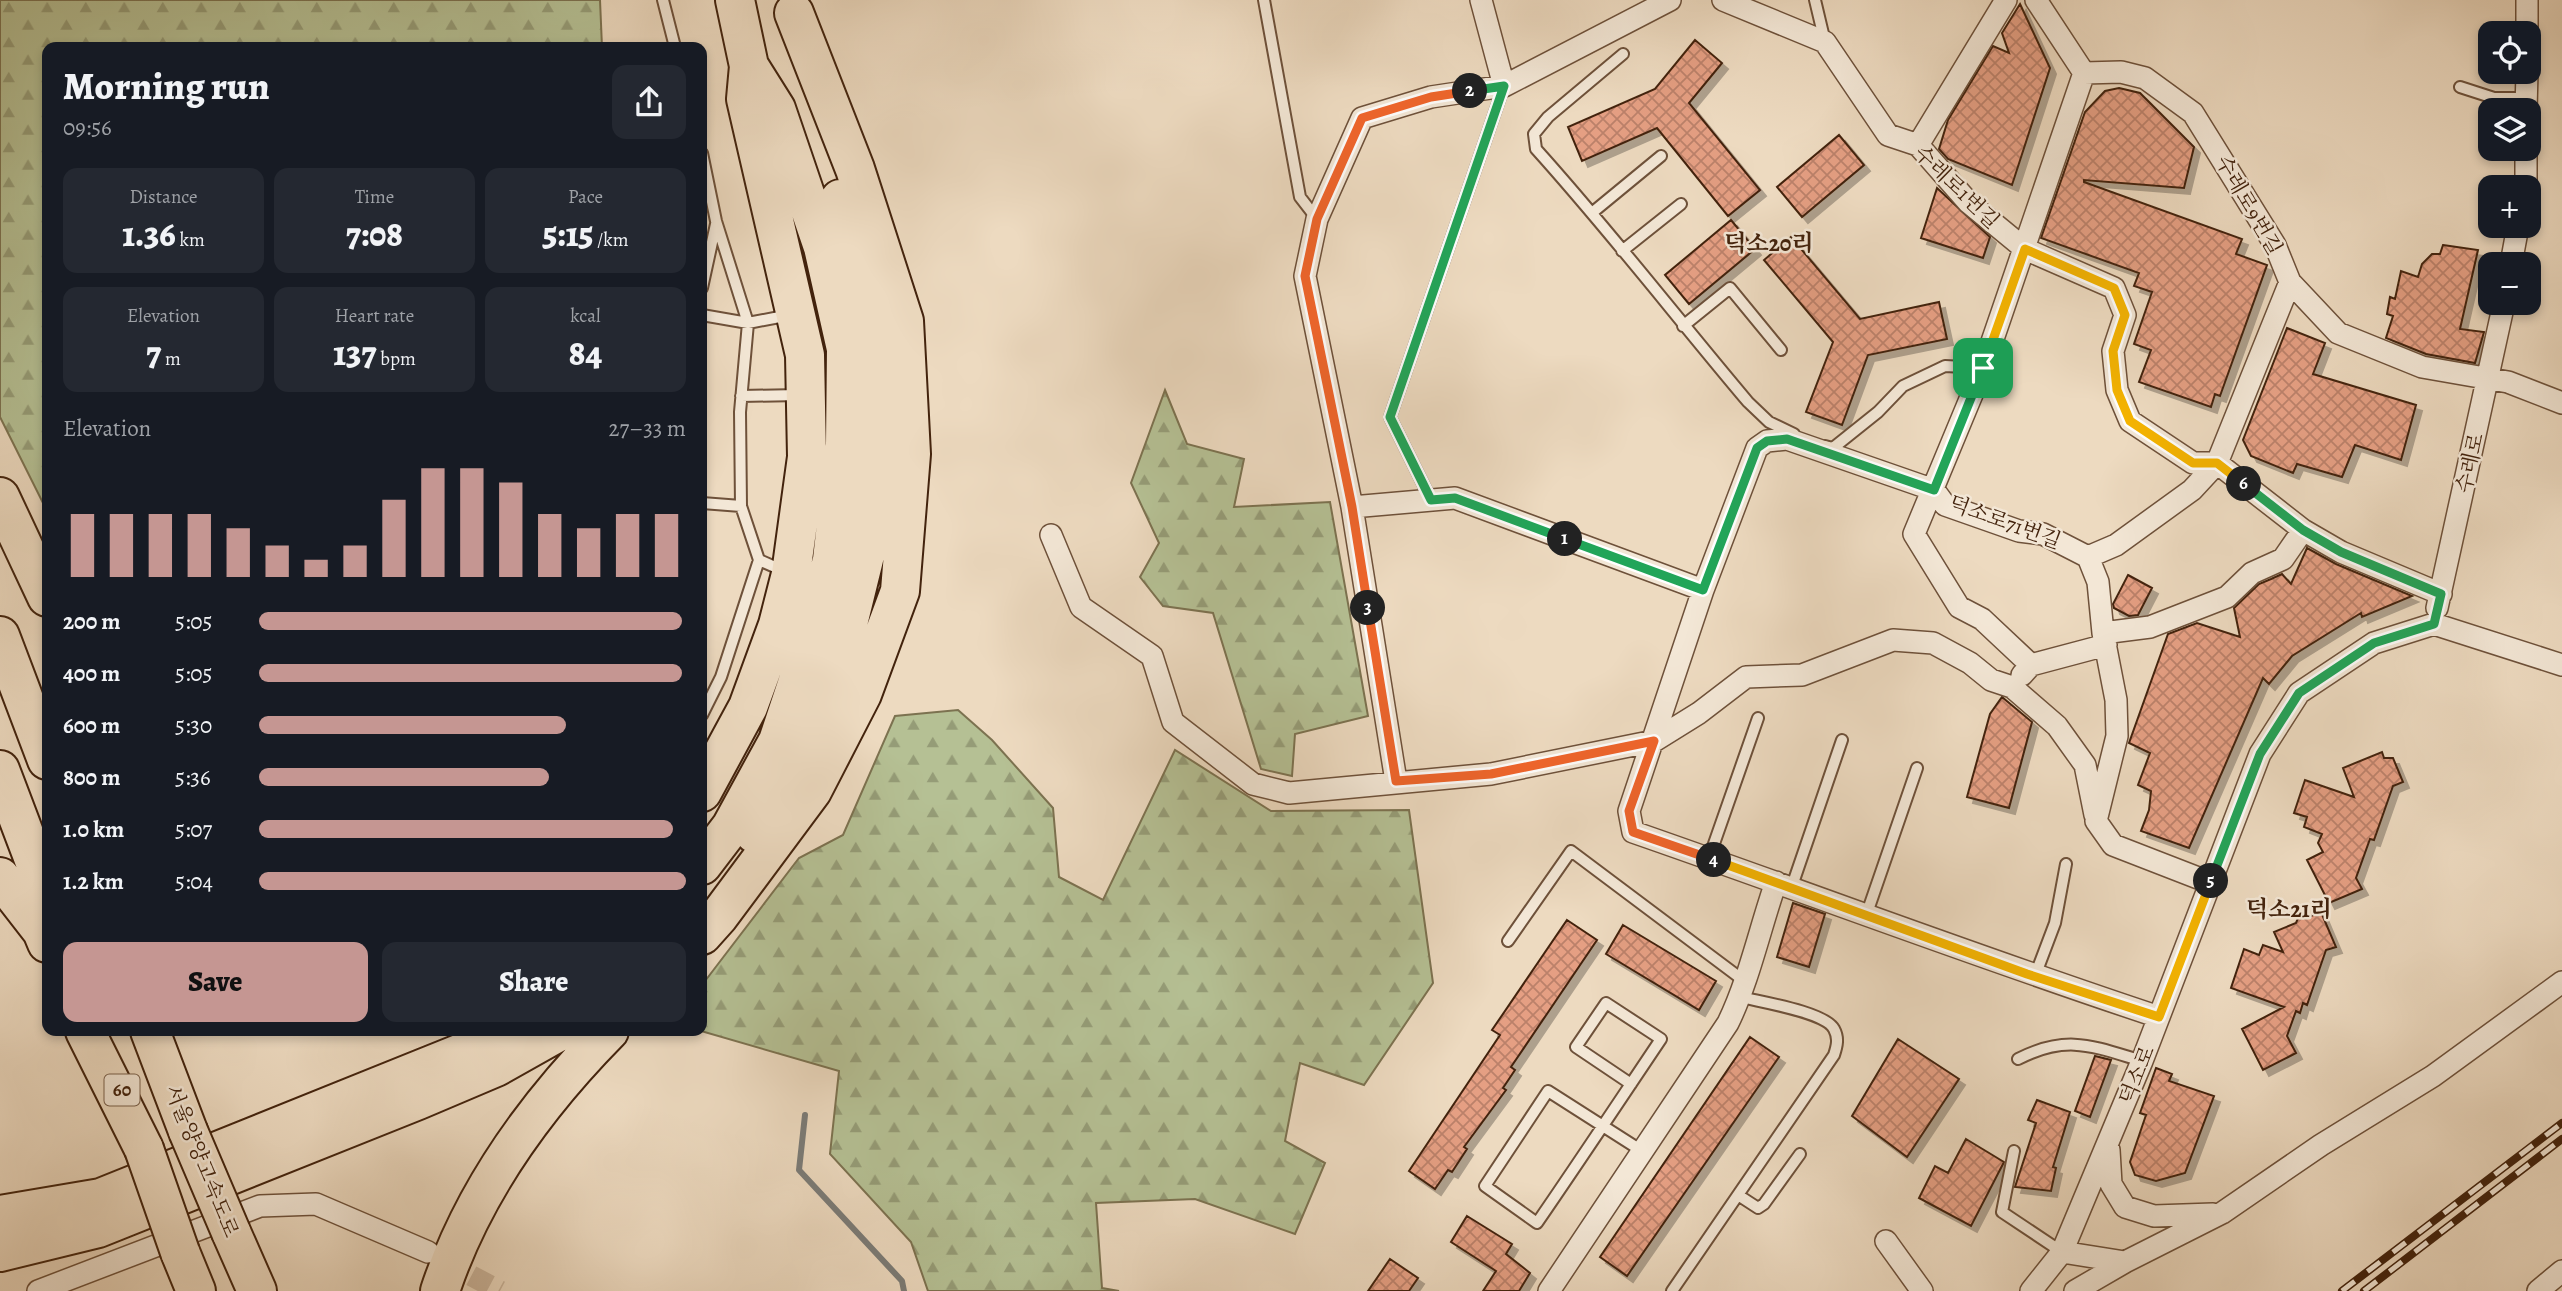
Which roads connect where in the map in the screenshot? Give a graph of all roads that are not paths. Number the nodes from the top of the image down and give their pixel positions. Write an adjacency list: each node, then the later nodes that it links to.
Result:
1 (663, 0): 13 (lane)
2 (735, 0): 16 (highway)
3 (1264, 0): 26 (lane)
4 (1480, 0): 18 (street)
5 (1669, 0): 18 (street)
6 (1723, 0): 14 (street)
7 (1815, 0): 14 (lane)
8 (2006, 0): 21 (street)
9 (2036, 0): 17 (street)
10 (2527, 0): 12 (street)
11 (792, 7): 80 (highway); 82 (highway)
12 (2527, 21)
13 (674, 42)
14 (1825, 42): 21 (street, 수레로1번길)
15 (1623, 54): 25 (lane)
16 (749, 66): 32 (highway); 73 (highway)
17 (2084, 73): 28 (street); 31 (street, 수레로9번길)
18 (1504, 86): 26 (street); 46 (lane)
19 (2460, 87): 20 (lane)
20 (2494, 98)
21 (1918, 145): 28 (street, 수레로1번길)
22 (1661, 156): 25 (lane)
23 (707, 177): 27 (lane)
24 (1681, 204): 29 (lane)
25 (1593, 212): 29 (lane)
26 (1317, 219): 49 (street)
27 (716, 221): 30 (lane); 35 (lane)
28 (2025, 249): 38 (street); 43 (street, 수레로1번길)
29 (1622, 251): 36 (lane)
30 (707, 264)
31 (2290, 282): 39 (street, 수레로9번길); 43 (street)
32 (796, 314): 35 (lane); 40 (highway)
33 (2501, 315): 39 (street, 수레로)
34 (707, 316): 35 (lane)
35 (748, 323): 41 (lane)
36 (1683, 326): 37 (lane); 38 (lane)
37 (1781, 349)
38 (1983, 368): 44 (street)
39 (2488, 379): 42 (street, 수레로9번길); 56 (street, 수레로)
40 (806, 395): 41 (lane); 53 (highway)
41 (741, 396): 48 (lane)
42 (2562, 403)
43 (2217, 463): 50 (street, 수레로1번길); 52 (street)
44 (1934, 490): 52 (street, 덕소로71번길); 55 (street, 덕소로71번길); 60 (street)
45 (0, 497): 54 (highway)
46 (1431, 500): 49 (street); 55 (street)
47 (707, 503): 48 (lane)
48 (741, 506): 53 (lane)
49 (1352, 507): 70 (street)
50 (2303, 530): 56 (street, 수레로1번길); 59 (street)
51 (1051, 535): 70 (street)
52 (2088, 557): 59 (street, 덕소로71번길)
53 (775, 567): 63 (lane); 71 (highway)
54 (42, 586)
55 (1703, 590): 66 (street, 덕소로71번길)
56 (2441, 594): 57 (street, 수레로)
57 (2434, 624): 61 (street); 78 (street, 덕소로)
58 (0, 636): 67 (highway)
59 (2105, 639): 60 (street); 72 (street, 덕소로71번길)
60 (2031, 665): 62 (street)
61 (2562, 665)
62 (2012, 687): 66 (street); 72 (street)
63 (707, 705)
64 (1758, 718): 74 (lane)
65 (1842, 740): 79 (lane)
66 (1654, 741): 70 (street); 74 (street, 덕소로71번길)
67 (42, 748)
68 (1917, 768): 81 (lane)
69 (0, 770): 77 (highway)
70 (1396, 781)
71 (707, 783)
72 (2096, 821): 78 (street)
73 (707, 858)
74 (1709, 858): 79 (street)
75 (2066, 863): 85 (lane)
76 (0, 877): 83 (highway)
77 (42, 881)
78 (2211, 883): 88 (street, 덕소로)
79 (1784, 885): 81 (street); 87 (street)
80 (707, 900)
81 (1867, 913): 85 (street)
82 (707, 929)
83 (42, 931)
84 (1508, 941): 87 (lane)
85 (2035, 976): 88 (street)
86 (2562, 982): 105 (street)
87 (1742, 989): 101 (street); 104 (lane)
88 (2159, 1017): 96 (street, 덕소로)
89 (88, 1036): 100 (highway)
90 (101, 1036): 100 (highway, 60)
91 (152, 1036): 115 (highway, 서울양양고속도로 / 60, bridge)
92 (496, 1036): 106 (highway)
93 (551, 1036): 108 (highway)
94 (604, 1036): 116 (highway)
95 (2018, 1059): 96 (lane)
96 (2142, 1061): 99 (street, 덕소로)
97 (1631, 1084): 97 (lane); 98 (lane)
98 (1602, 1126): 98 (lane); 101 (lane)
99 (2108, 1145): 105 (street); 110 (street, 덕소로)
100 (144, 1149): 114 (highway, 60, bridge)
101 (1642, 1151): 117 (street)
102 (2014, 1151): 110 (lane)
103 (1800, 1154): 104 (lane)
104 (1738, 1195): 118 (lane)
105 (2222, 1213): 111 (street)
106 (0, 1215)
107 (1886, 1241): 119 (street)
108 (0, 1252)
109 (428, 1252): 113 (street)
110 (2062, 1252): 111 (street); 120 (street, 덕소로)
111 (2125, 1262): 121 (street)
112 (2562, 1271): 122 (street)
113 (38, 1291)
114 (196, 1291)
115 (257, 1291)
116 (440, 1291)
117 (1549, 1291)
118 (1672, 1291)
119 (1922, 1291)
120 (2031, 1291)
121 (2076, 1291)
122 (2538, 1291)

